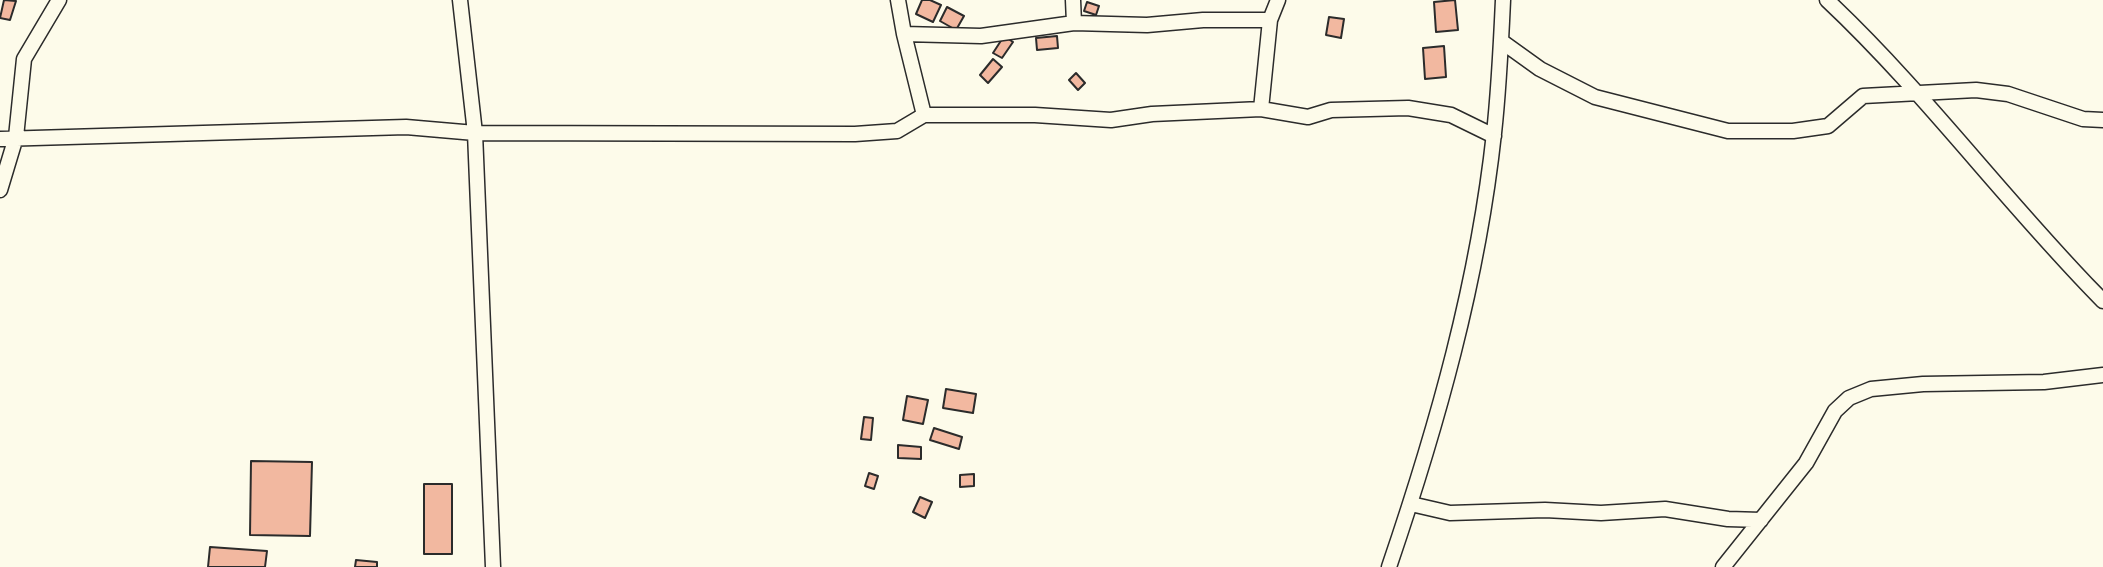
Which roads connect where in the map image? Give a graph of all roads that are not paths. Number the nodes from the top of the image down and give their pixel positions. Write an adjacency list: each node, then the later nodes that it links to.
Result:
1 (59, 0): 18 (street)
2 (460, 0): 16 (street)
3 (898, 0): 10 (street)
4 (1073, 0): 9 (street)
5 (1278, 0): 8 (street)
6 (1503, 0): 11 (street)
7 (1827, 0): 12 (street)
8 (1270, 20): 9 (street); 13 (street)
9 (1073, 23): 10 (street)
10 (904, 34): 14 (street)
11 (1501, 41): 12 (street); 17 (street)
12 (1916, 93): 15 (street); 21 (street)
13 (1261, 109): 14 (street); 17 (street)
14 (924, 115): 16 (street)
15 (2103, 120)
16 (475, 133): 18 (street); 27 (street)
17 (1494, 136): 23 (street)
18 (16, 137): 19 (street); 20 (street)
19 (0, 139)
20 (0, 190)
21 (2103, 300)
22 (2103, 375): 25 (street)
23 (1410, 504): 24 (street); 28 (street)
24 (1728, 519): 25 (street); 26 (street)
25 (1761, 520): 26 (street)
26 (1738, 548): 29 (street)
27 (493, 567)
28 (1389, 567)
29 (1723, 567)

